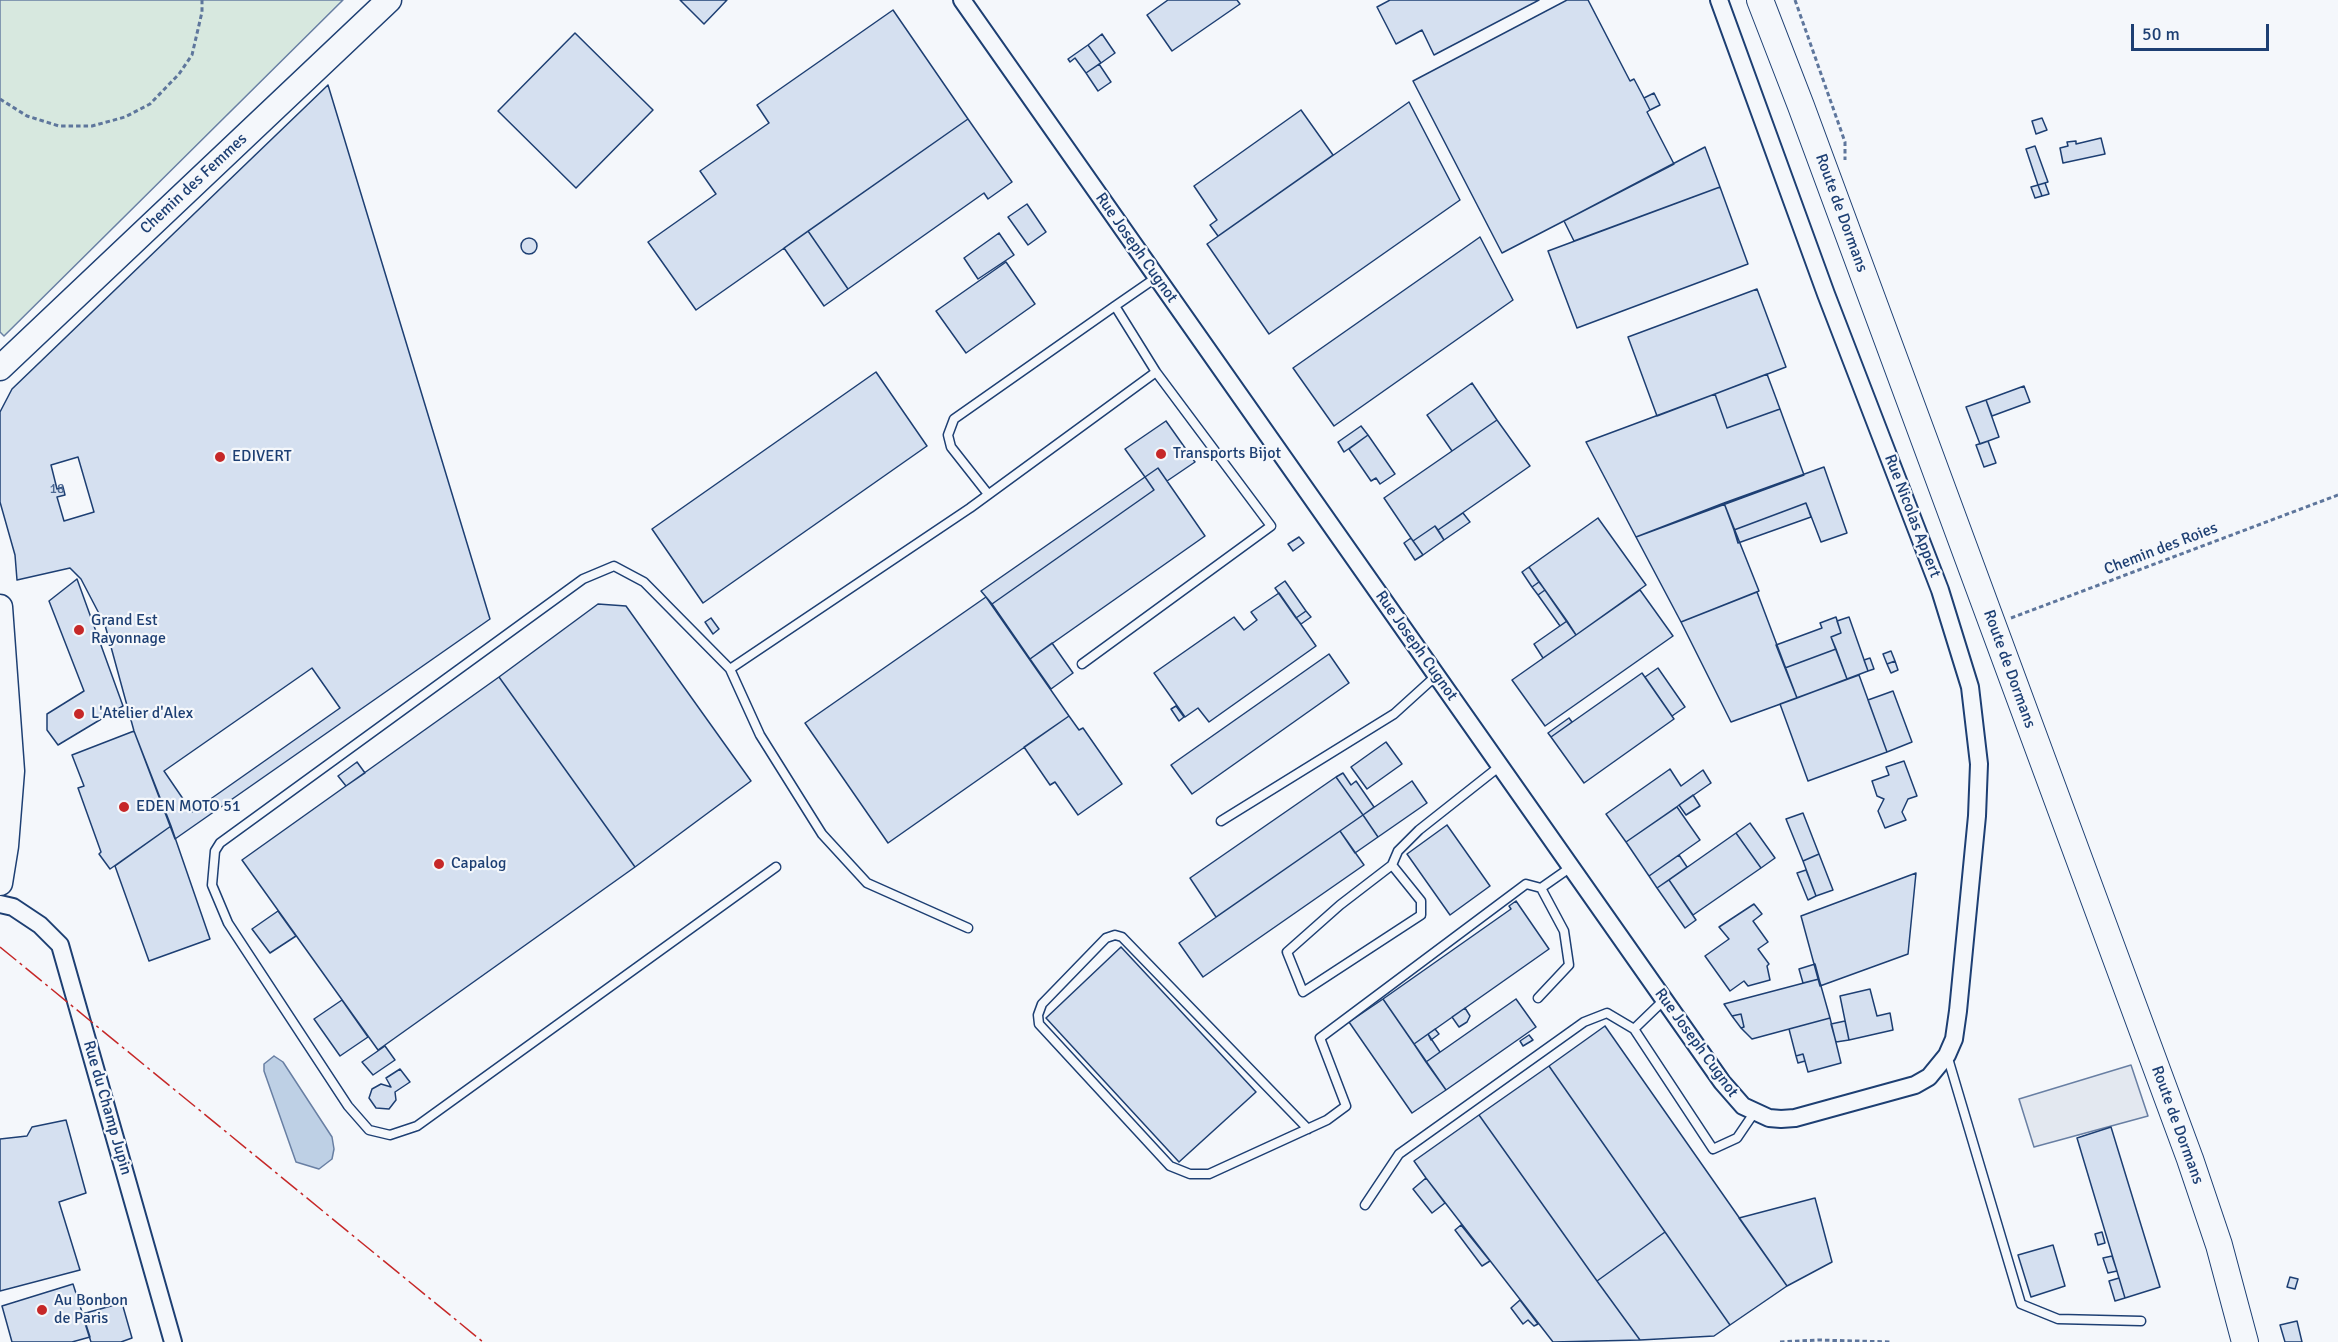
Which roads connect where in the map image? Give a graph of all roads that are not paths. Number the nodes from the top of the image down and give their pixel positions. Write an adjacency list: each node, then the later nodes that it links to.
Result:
1 (389, 0): 7 (street, Chemin des Femmes)
2 (962, 0): 5 (street, Rue Joseph Cugnot)
3 (1719, 0): 27 (street, Rue Nicolas Appert)
4 (1760, 0): 33 (main road, Route de Dormans)
5 (1157, 277): 6 (lane); 13 (street, Rue Joseph Cugnot)
6 (1115, 306): 8 (lane); 9 (lane)
7 (0, 368)
8 (1156, 372): 9 (lane); 11 (lane)
9 (988, 494): 12 (lane)
10 (0, 607): 14 (street)
11 (1082, 664)
12 (730, 669): 18 (lane); 23 (lane)
13 (1437, 675): 15 (street, Rue Joseph Cugnot); 16 (lane)
14 (6, 764): 20 (street)
15 (1500, 766): 17 (lane); 19 (street, Rue Joseph Cugnot)
16 (1221, 821)
17 (1392, 865): 17 (lane)
18 (776, 867)
19 (1571, 867): 21 (lane); 25 (street, Rue Joseph Cugnot)
20 (0, 883)
21 (1541, 888): 24 (lane); 29 (lane)
22 (0, 904): 32 (street, Rue du Champ Jupin)
23 (968, 928)
24 (1538, 998)
25 (1664, 1000): 26 (lane); 28 (street, Rue Joseph Cugnot)
26 (1634, 1029): 28 (lane); 30 (lane)
27 (1947, 1055): 28 (street); 31 (lane)
28 (1754, 1113)
29 (1308, 1129): 29 (lane)
30 (1365, 1205)
31 (2141, 1321)
32 (173, 1342)
33 (2245, 1342)

